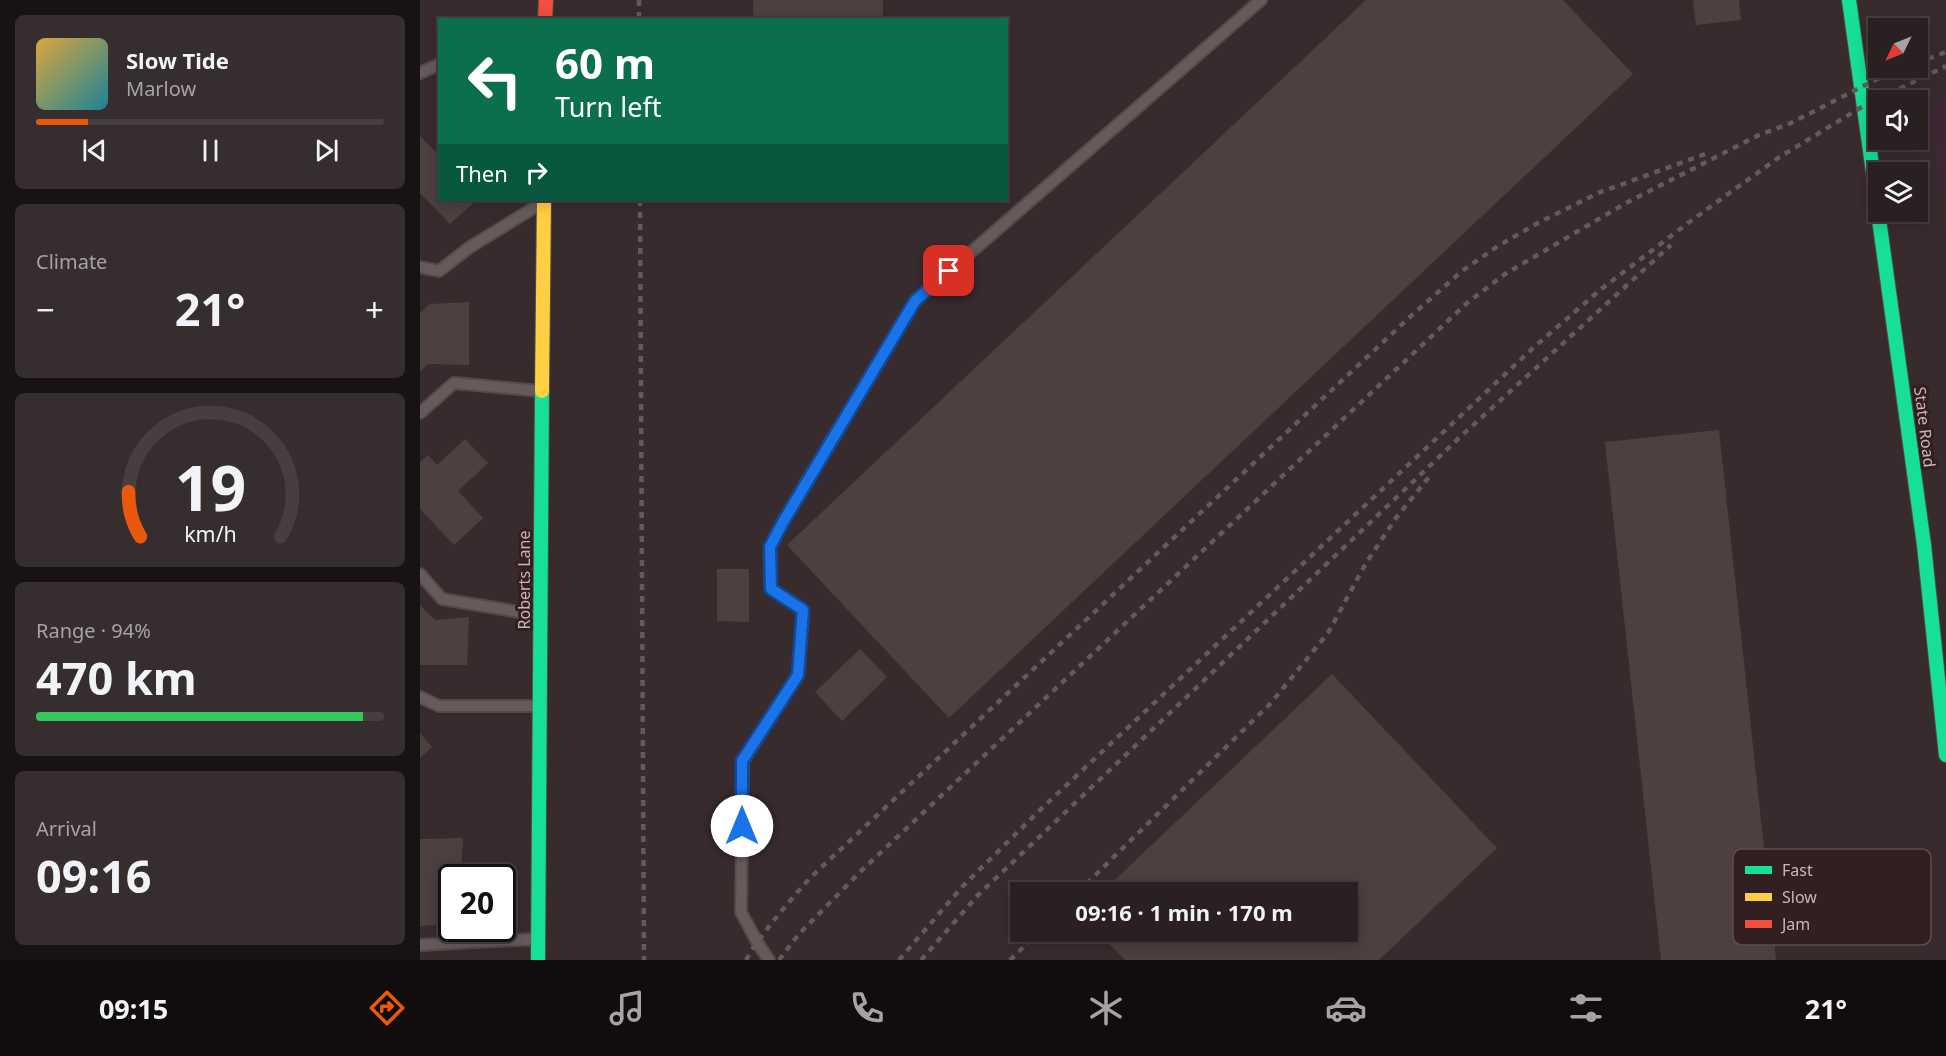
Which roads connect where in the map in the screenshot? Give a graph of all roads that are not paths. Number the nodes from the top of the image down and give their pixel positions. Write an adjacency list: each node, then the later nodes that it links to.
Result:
1 (546, 0): 4 (main road)
2 (1262, 0): 22 (lane)
3 (1849, 0): 7 (main road, State Road)
4 (545, 18)
5 (438, 65): 6 (lane)
6 (420, 73)
7 (1871, 162)
8 (542, 201): 11 (lane)
9 (544, 201): 12 (main road, Roberts Lane)
10 (1880, 222): 18 (main road, State Road)
11 (420, 267)
12 (542, 391): 13 (lane); 15 (main road, Roberts Lane)
13 (420, 413)
14 (420, 574): 15 (lane)
15 (541, 616): 17 (main road, Roberts Lane)
16 (420, 698): 17 (lane)
17 (540, 706): 19 (main road, Roberts Lane)
18 (1946, 755)
19 (538, 939): 20 (lane); 21 (main road, Roberts Lane)
20 (420, 945)
21 (538, 960)
22 (769, 960)

